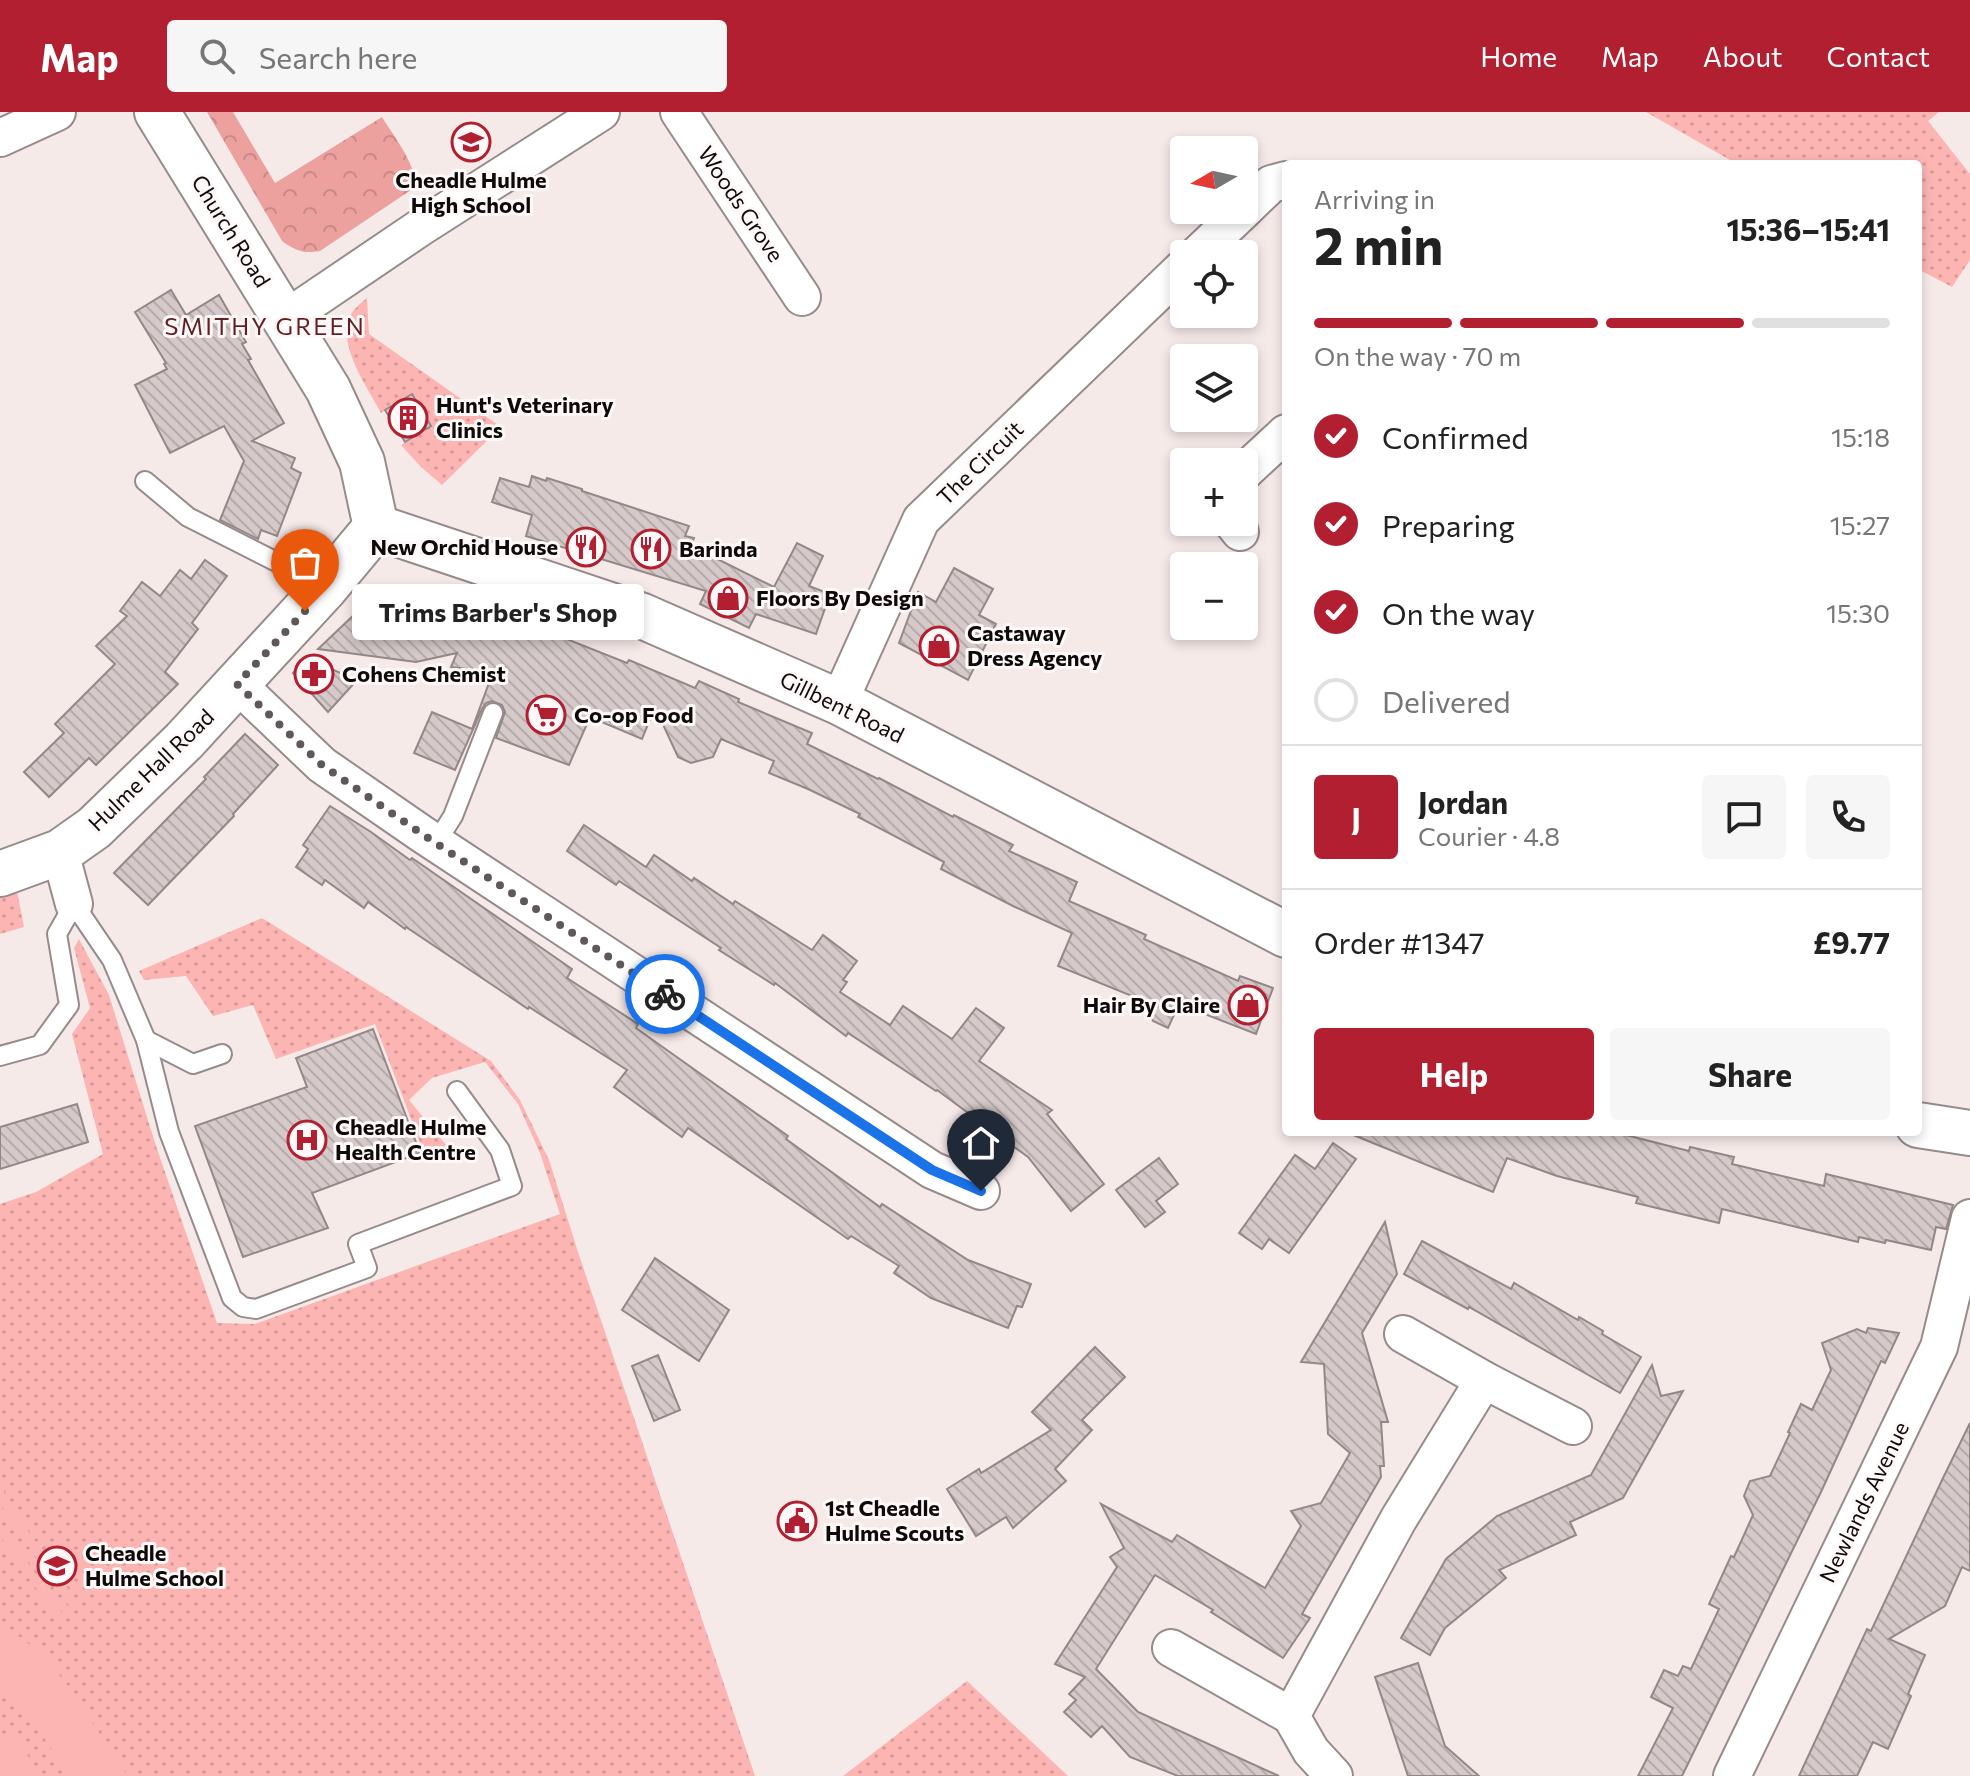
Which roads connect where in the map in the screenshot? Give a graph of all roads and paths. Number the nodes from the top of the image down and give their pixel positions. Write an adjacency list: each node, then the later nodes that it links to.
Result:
1 (57, 112): 5 (street)
2 (157, 112): 12 (street, Church Road)
3 (601, 112): 12 (street)
4 (679, 112): 11 (street, Woods Grove)
5 (0, 138)
6 (1282, 181): 7 (street)
7 (1258, 197)
8 (1229, 224): 9 (street)
9 (1213, 240)
10 (1170, 280): 19 (street, The Circuit)
11 (802, 297)
12 (285, 319): 16 (street, Church Road)
13 (1282, 437): 14 (street)
14 (1258, 459)
15 (145, 481): 17 (lane)
16 (376, 527): 17 (street, Hulme Hall Road); 19 (street, Gillbent Road)
17 (326, 587): 18 (street, Hulme Hall Road)
18 (237, 684): 21 (street); 22 (street, Hulme Hall Road)
19 (839, 702): 25 (street, Gillbent Road)
20 (493, 713): 21 (lane)
21 (436, 843): 32 (street)
22 (60, 852): 23 (street, Hulme Hall Road); 24 (street)
23 (0, 874)
24 (74, 904): 26 (lane); 28 (lane)
25 (1282, 933)
26 (146, 1040): 27 (lane); 29 (lane)
27 (222, 1054)
28 (0, 1056)
29 (457, 1091)
30 (1922, 1126): 31 (street)
31 (1970, 1133)
32 (981, 1191)
33 (1970, 1218): 40 (street, Newlands Avenue)
34 (1403, 1334): 35 (street)
35 (1484, 1380): 36 (street); 38 (street)
36 (1573, 1426)
37 (1171, 1648): 38 (street)
38 (1291, 1716): 39 (street)
39 (1334, 1776)
40 (1732, 1776)

